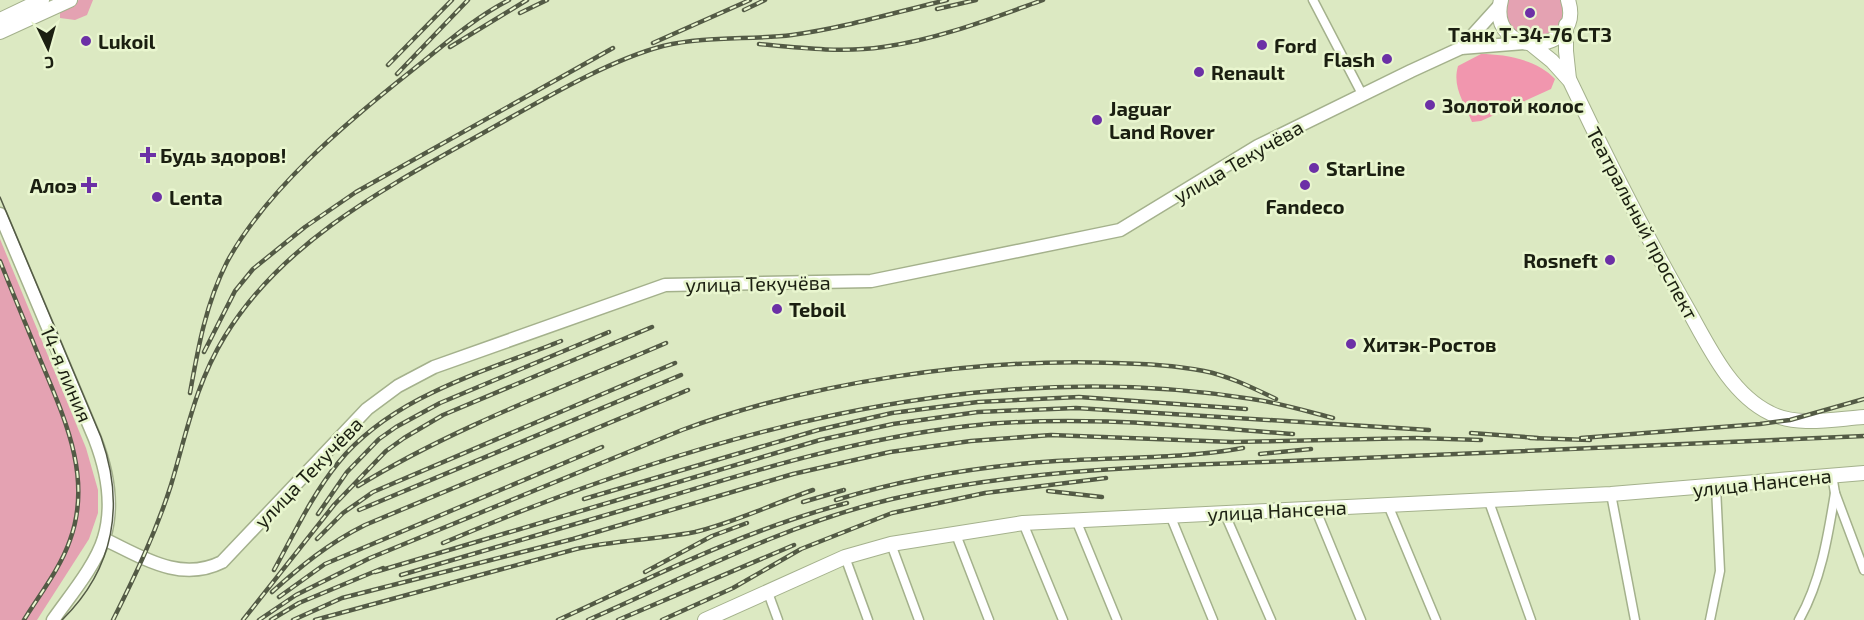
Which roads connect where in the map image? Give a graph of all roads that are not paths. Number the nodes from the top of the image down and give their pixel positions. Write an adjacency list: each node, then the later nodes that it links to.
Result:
1 (42, 0): 7 (main road)
2 (70, 0): 9 (main road)
3 (1313, 0): 13 (street)
4 (1568, 0): 8 (main road, Театральный проспект)
5 (1580, 0): 8 (main road)
6 (1500, 3): 10 (main road, Театральный проспект); 11 (main road, улица Текучёва)
7 (0, 20)
8 (1568, 21): 10 (main road); 12 (main road, Театральный проспект)
9 (0, 32)
10 (1527, 44): 11 (main road, улица Текучёва); 12 (main road, Театральный проспект)
11 (1461, 48): 13 (main road, улица Текучёва)
12 (1569, 81): 15 (main road, Театральный проспект)
13 (1362, 94): 29 (main road, улица Текучёва)
14 (0, 214): 29 (main road, 14-я линия)
15 (1864, 417)
16 (1864, 473): 17 (main road, улица Нансена)
17 (1832, 475): 18 (main road, улица Нансена); 19 (street)
18 (1716, 488): 20 (main road, улица Нансена); 48 (street)
19 (1835, 493): 32 (street); 49 (street)
20 (1611, 494): 21 (main road, улица Нансена); 47 (street)
21 (1488, 499): 22 (main road, улица Нансена); 46 (street)
22 (1388, 504): 23 (main road, улица Нансена); 45 (street)
23 (1315, 508): 24 (main road, улица Нансена); 44 (street)
24 (1224, 512): 25 (main road, улица Нансена); 43 (street)
25 (1170, 515): 26 (main road, улица Нансена); 42 (street)
26 (1076, 520): 27 (main road, улица Нансена); 41 (street)
27 (1023, 523): 28 (main road, улица Нансена); 40 (street)
28 (956, 532): 30 (main road, улица Нансена); 39 (street)
29 (104, 539): 34 (main road)
30 (891, 544): 31 (main road, улица Нансена); 38 (street)
31 (845, 556): 33 (main road, улица Нансена); 37 (street)
32 (1864, 570)
33 (767, 590): 35 (main road, улица Нансена); 36 (street)
34 (53, 620)
35 (705, 620)
36 (778, 620)
37 (868, 620)
38 (919, 620)
39 (989, 620)
40 (1063, 620)
41 (1117, 620)
42 (1213, 620)
43 (1271, 620)
44 (1361, 620)
45 (1436, 620)
46 (1531, 620)
47 (1635, 620)
48 (1710, 620)
49 (1798, 620)

